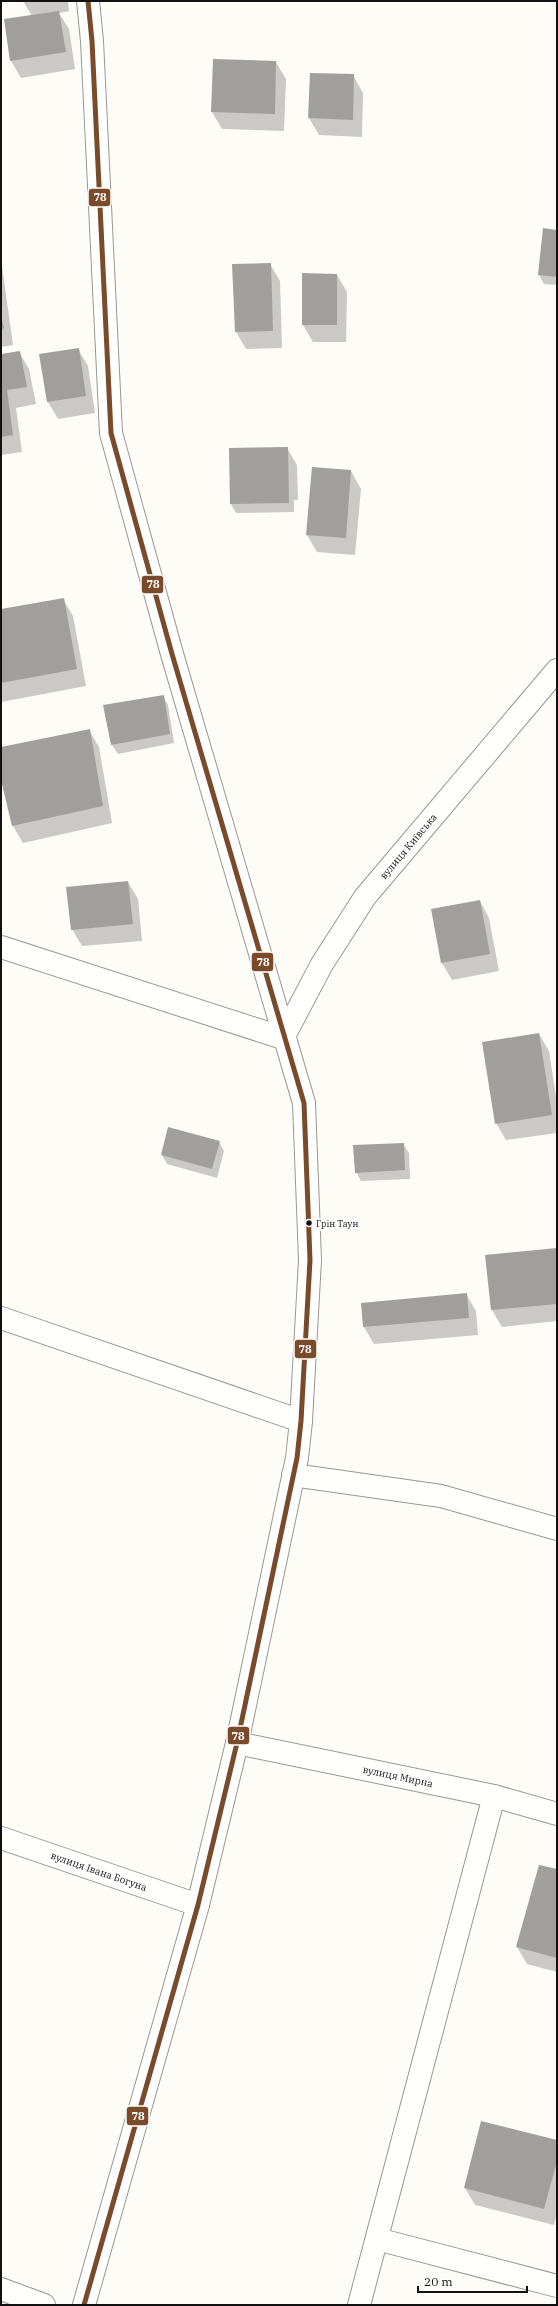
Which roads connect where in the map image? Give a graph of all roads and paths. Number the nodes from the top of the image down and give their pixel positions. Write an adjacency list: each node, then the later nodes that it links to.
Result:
1 (88, 1): 4 (street)
2 (557, 670): 4 (street, вулиця Київська)
3 (1, 947): 4 (street)
4 (283, 1038): 6 (street)
5 (1, 1318): 6 (street)
6 (301, 1421): 7 (street)
7 (293, 1475): 8 (street); 9 (street)
8 (557, 1529)
9 (237, 1743): 10 (street, вулиця Мирна); 13 (street)
10 (494, 1796): 11 (street, вулиця Мирна); 14 (street)
11 (557, 1814)
12 (1, 1838): 13 (street, вулиця Івана Богуна)
13 (198, 1905): 18 (street)
14 (377, 2239): 15 (street); 19 (street)
15 (557, 2286)
16 (1, 2289): 17 (street)
17 (44, 2305)
18 (84, 2305)
19 (359, 2305)

